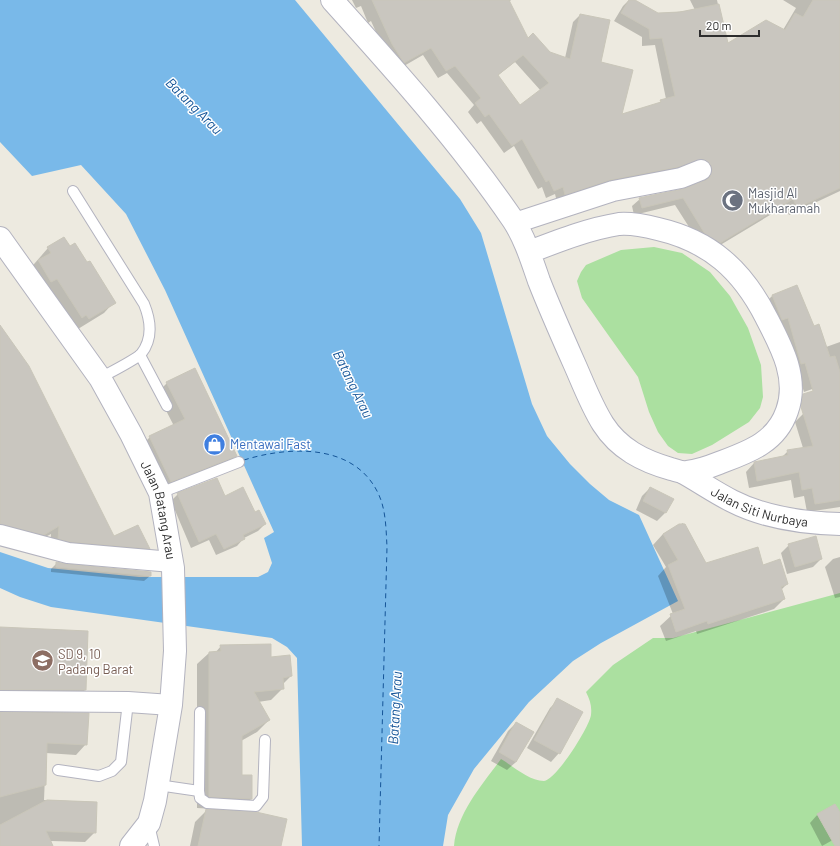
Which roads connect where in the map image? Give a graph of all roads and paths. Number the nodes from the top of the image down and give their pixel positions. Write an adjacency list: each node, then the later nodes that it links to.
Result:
1 (332, 0): 4 (street, Jalan Siti Nurbaya)
2 (701, 170): 4 (street)
3 (73, 191): 7 (lane)
4 (515, 223): 6 (street, Jalan Siti Nurbaya)
5 (0, 238): 8 (street, Jalan Batang Arau)
6 (529, 252): 11 (street, Jalan Siti Nurbaya); 11 (street)
7 (140, 355): 8 (lane); 9 (lane)
8 (100, 378): 12 (street, Jalan Batang Arau)
9 (167, 406)
10 (240, 462): 12 (lane)
11 (684, 473): 13 (street, Jalan Siti Nurbaya)
12 (160, 493): 15 (street, Jalan Batang Arau)
13 (840, 524)
14 (0, 535): 15 (street)
15 (173, 565): 18 (street, Jalan Batang Arau)
16 (0, 701): 17 (street)
17 (128, 702): 18 (street); 21 (lane)
18 (171, 705): 22 (street, Jalan Batang Arau)
19 (200, 712): 23 (lane)
20 (265, 740): 23 (lane)
21 (58, 770)
22 (158, 785): 23 (lane); 24 (street, Jalan Batang Arau)
23 (199, 790)
24 (149, 823): 25 (street); 26 (lane)
25 (130, 846)
26 (154, 846)

